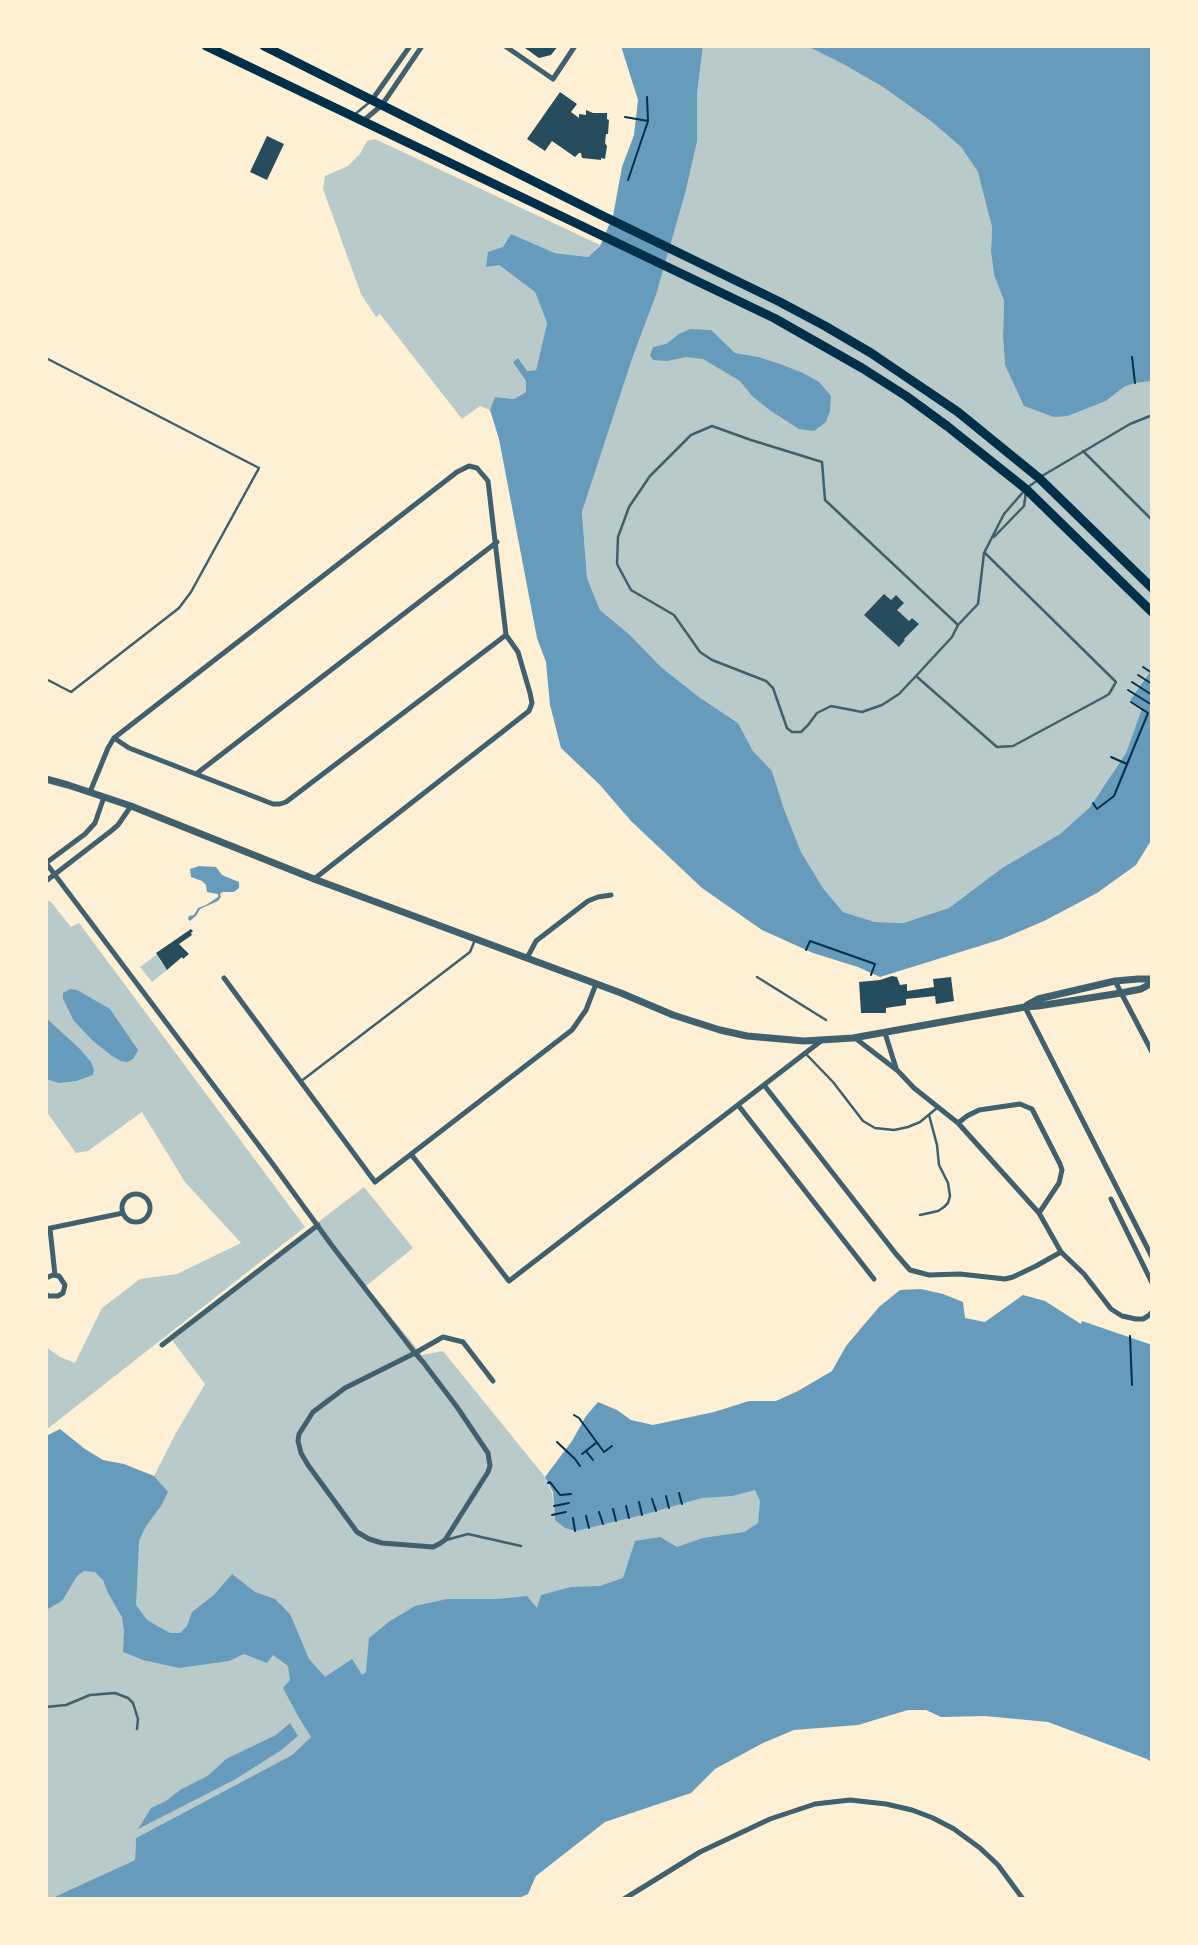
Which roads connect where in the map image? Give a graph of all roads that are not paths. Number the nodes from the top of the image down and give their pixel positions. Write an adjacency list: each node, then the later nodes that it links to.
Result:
1 (206, 46): 9 (main road)
2 (264, 46): 7 (main road)
3 (410, 46): 7 (street)
4 (422, 46): 8 (street)
5 (505, 46): 6 (street)
6 (576, 46)
7 (372, 100): 8 (main road); 9 (lane)
8 (382, 105): 10 (street); 14 (main road)
9 (352, 117): 10 (main road)
10 (363, 122): 15 (main road)
11 (46, 358): 25 (lane)
12 (1152, 417): 13 (lane)
13 (1083, 451): 14 (lane); 16 (lane)
14 (1039, 478): 15 (lane); 20 (main road)
15 (1026, 489): 17 (lane); 17 (lane); 21 (main road)
16 (1152, 520)
17 (991, 540): 19 (lane)
18 (497, 542): 23 (street); 26 (street); 27 (street)
19 (984, 553): 22 (lane); 24 (lane)
20 (1152, 588)
21 (1152, 612)
22 (958, 625): 24 (lane); 24 (lane)
23 (506, 635): 27 (street); 34 (street)
24 (916, 676)
25 (46, 679)
26 (114, 738): 27 (street); 29 (street)
27 (196, 774)
28 (46, 779): 29 (street)
29 (90, 792): 30 (street)
30 (104, 797): 31 (street); 32 (street)
31 (131, 806): 33 (street); 34 (street)
32 (46, 863): 33 (street)
33 (55, 875): 35 (street); 65 (street)
34 (314, 879): 37 (street)
35 (46, 881)
36 (611, 895): 38 (street)
37 (476, 939): 38 (street); 54 (lane)
38 (526, 958): 44 (street)
39 (224, 978): 54 (street)
40 (757, 978): 47 (lane)
41 (1152, 979): 42 (street)
42 (1115, 981): 45 (street); 46 (street)
43 (1152, 983): 45 (street)
44 (596, 984): 50 (street); 60 (street)
45 (1121, 993): 46 (street); 51 (street)
46 (1025, 1007): 48 (street); 68 (street)
47 (826, 1020)
48 (885, 1033): 49 (street); 53 (street)
49 (856, 1038): 50 (street); 53 (street)
50 (821, 1041): 52 (street)
51 (1152, 1052)
52 (806, 1054): 55 (street); 58 (lane)
53 (898, 1071): 57 (street)
54 (300, 1082): 60 (street)
55 (764, 1085): 56 (street); 67 (street)
56 (738, 1105): 60 (street); 71 (street)
57 (938, 1107): 58 (lane); 59 (street)
58 (930, 1115): 64 (lane)
59 (958, 1124): 62 (street); 62 (street)
60 (411, 1154)
61 (1111, 1199): 72 (street)
62 (1039, 1213): 67 (street)
63 (123, 1214): 63 (street); 66 (street)
64 (920, 1215)
65 (318, 1225): 75 (street); 76 (street)
66 (48, 1229): 69 (street)
67 (1061, 1252): 74 (street)
68 (1152, 1257)
69 (55, 1275): 70 (street); 73 (street)
70 (46, 1278)
71 (874, 1279)
72 (1152, 1283)
73 (46, 1294)
74 (1152, 1312)
75 (162, 1345)
76 (415, 1353): 77 (street); 78 (street); 78 (street)
77 (493, 1381)
78 (445, 1540): 79 (lane)
79 (521, 1546)
80 (46, 1707): 81 (lane)
81 (137, 1729)
82 (624, 1899): 83 (street)
83 (1022, 1899)

